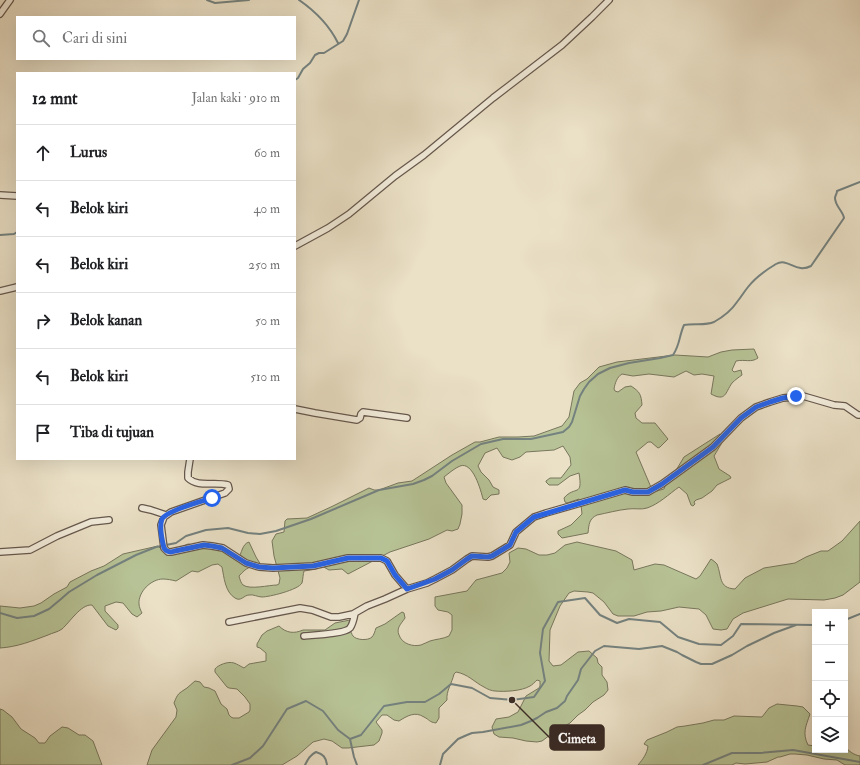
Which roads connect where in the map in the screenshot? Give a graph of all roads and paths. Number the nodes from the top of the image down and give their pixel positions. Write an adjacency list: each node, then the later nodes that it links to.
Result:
1 (10, 0): 3 (street)
2 (610, 0): 6 (street)
3 (0, 14)
4 (0, 195): 5 (street)
5 (16, 196)
6 (296, 245)
7 (16, 288): 8 (street)
8 (0, 291)
9 (296, 409): 11 (street)
10 (860, 415): 17 (street)
11 (407, 418)
12 (190, 460): 14 (street)
13 (142, 508): 14 (street)
14 (166, 516): 17 (street)
15 (109, 520): 16 (street)
16 (0, 552)
17 (407, 589): 18 (street)
18 (355, 613): 19 (street); 20 (street)
19 (229, 622)
20 (304, 636)

